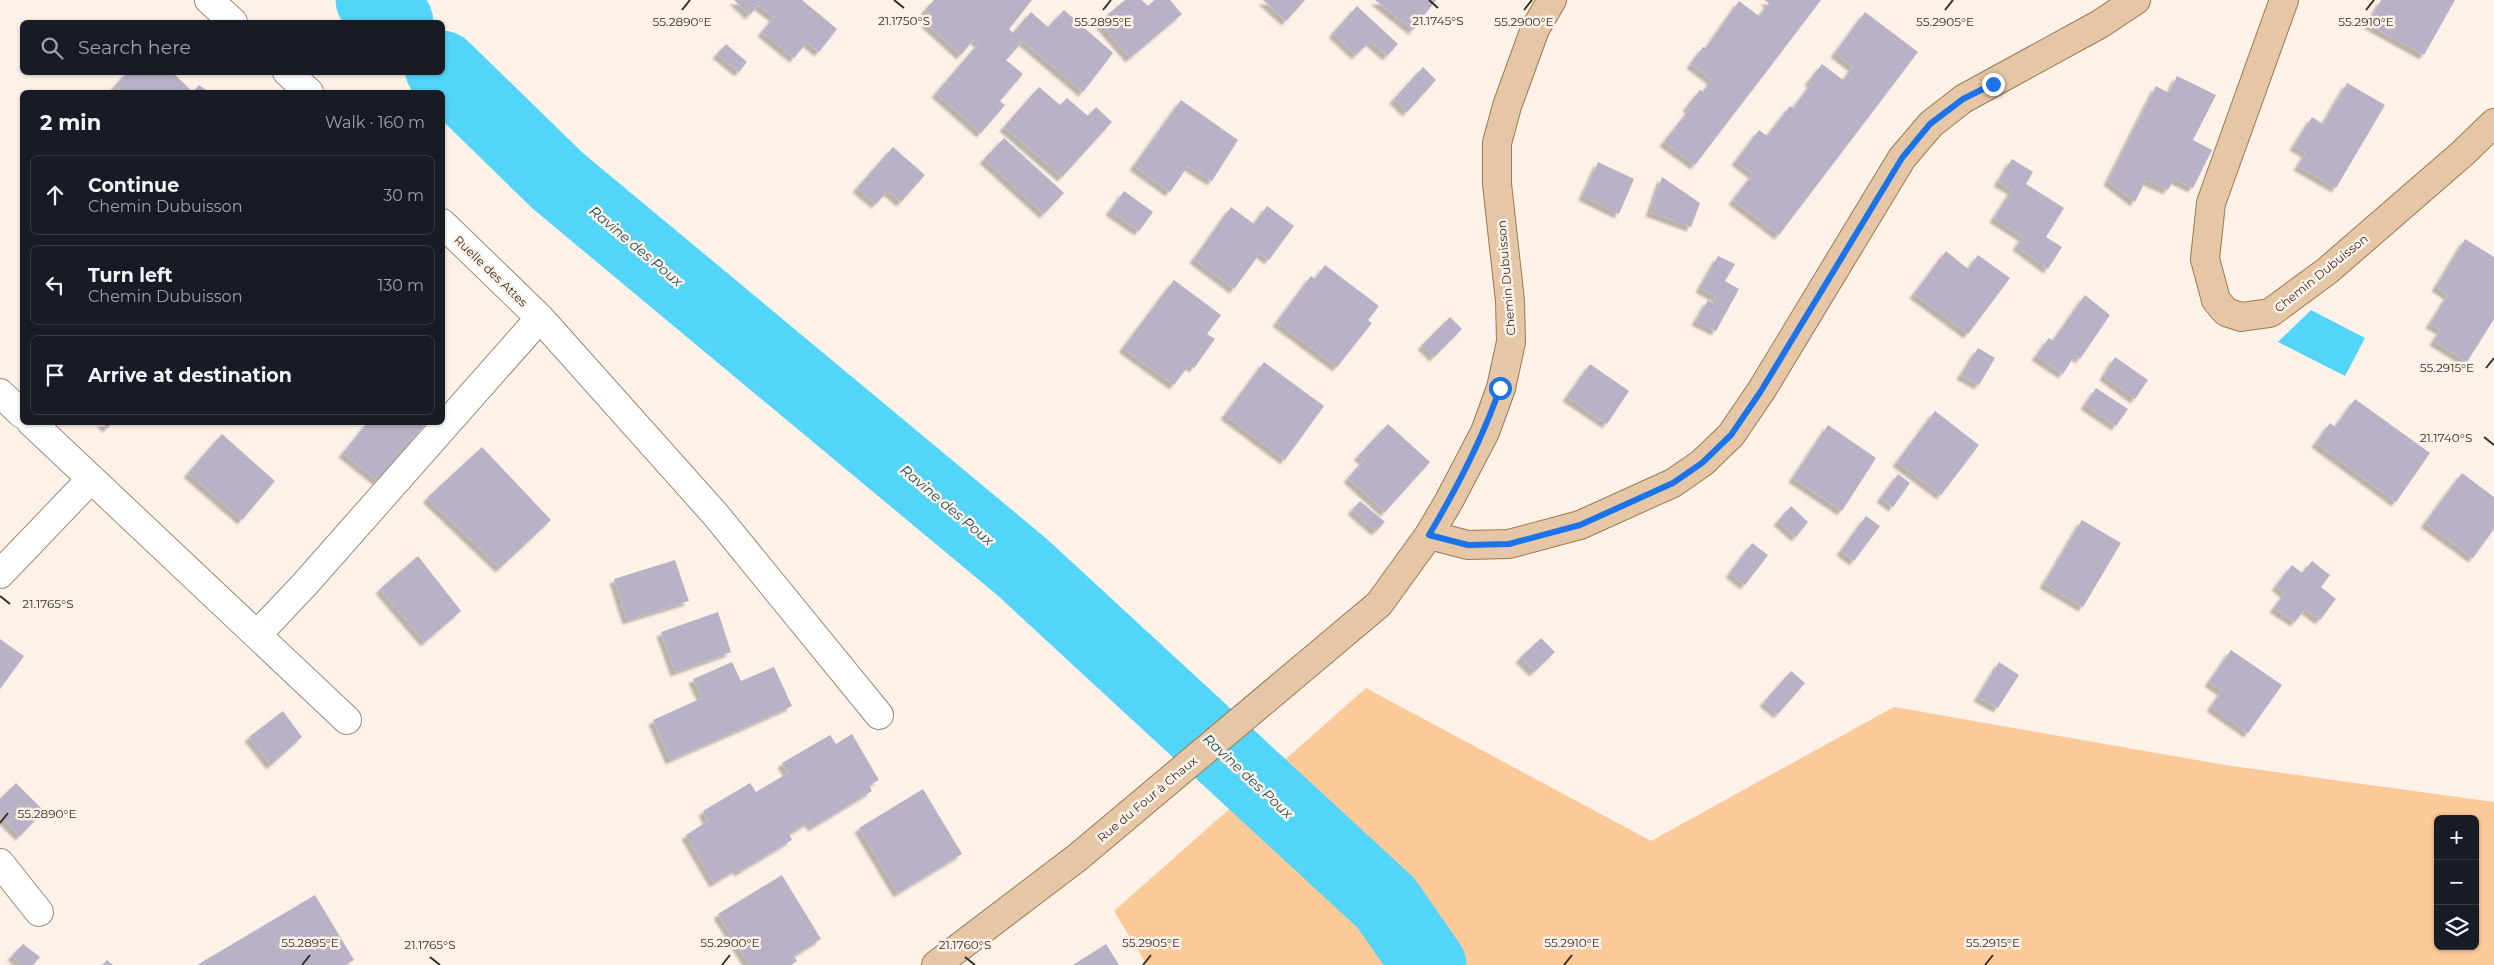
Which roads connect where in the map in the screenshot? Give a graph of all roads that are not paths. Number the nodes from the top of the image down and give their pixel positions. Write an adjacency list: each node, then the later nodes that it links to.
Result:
1 (209, 0): 5 (street)
2 (1552, 0): 15 (main road, Chemin Dubuisson)
3 (2136, 0): 15 (main road)
4 (2284, 0): 8 (main road, Chemin Dubuisson)
5 (231, 20)
6 (290, 75): 7 (street)
7 (307, 90)
8 (2494, 123)
9 (445, 226): 10 (street, Ruelle des Attes)
10 (540, 318): 17 (street); 18 (street, Ruelle des Attes)
11 (0, 393): 12 (street)
12 (20, 412)
13 (34, 425): 14 (street)
14 (91, 479): 16 (street); 17 (street)
15 (1429, 535): 22 (main road, Rue du Four à Chaux)
16 (0, 574)
17 (257, 635): 19 (street)
18 (879, 715)
19 (347, 720)
20 (0, 863): 21 (street)
21 (39, 912)
22 (936, 965)

